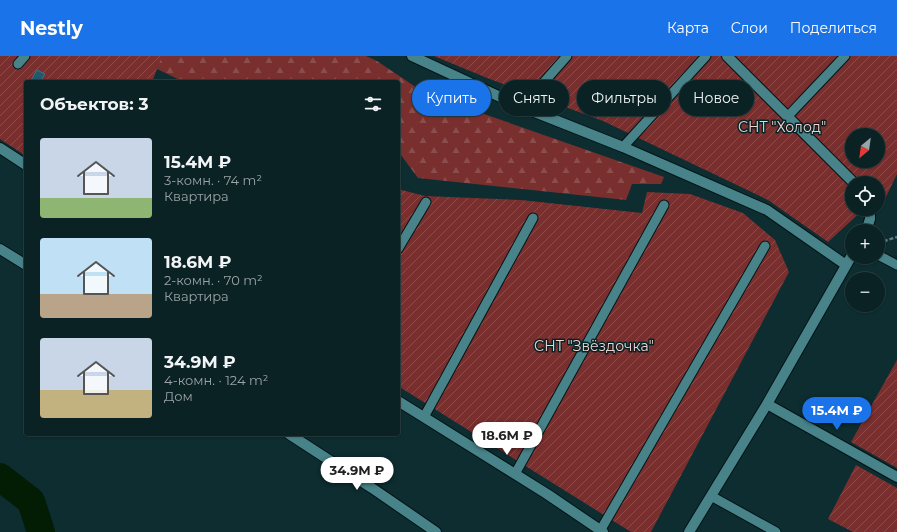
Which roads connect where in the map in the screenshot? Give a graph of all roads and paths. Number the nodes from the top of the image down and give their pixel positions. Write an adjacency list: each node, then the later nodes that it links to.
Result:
1 (25, 56): 8 (lane)
2 (412, 56): 7 (street)
3 (567, 56): 9 (lane)
4 (706, 56): 13 (lane)
5 (727, 56): 12 (street)
6 (845, 56): 12 (lane)
7 (424, 58): 10 (street)
8 (18, 64)
9 (546, 80)
10 (499, 96)
11 (545, 116): 13 (street)
12 (788, 116): 16 (street)
13 (623, 147): 27 (street)
14 (0, 148): 15 (street)
15 (24, 164)
16 (847, 176)
17 (426, 202): 22 (lane)
18 (664, 205): 33 (lane)
19 (533, 218): 31 (lane)
20 (897, 237): 21 (path)
21 (885, 241)
22 (400, 246)
23 (765, 246): 36 (lane)
24 (0, 249): 26 (street)
25 (885, 259): 28 (lane)
26 (24, 264)
27 (846, 265): 30 (street)
28 (897, 265)
29 (400, 402): 31 (street)
30 (767, 404): 34 (street); 35 (street)
31 (424, 417): 33 (street)
32 (292, 436): 37 (street)
33 (515, 474): 36 (street)
34 (897, 477)
35 (711, 496): 38 (street); 39 (lane)
36 (602, 531)
37 (436, 532)
38 (689, 532)
39 (776, 532)

